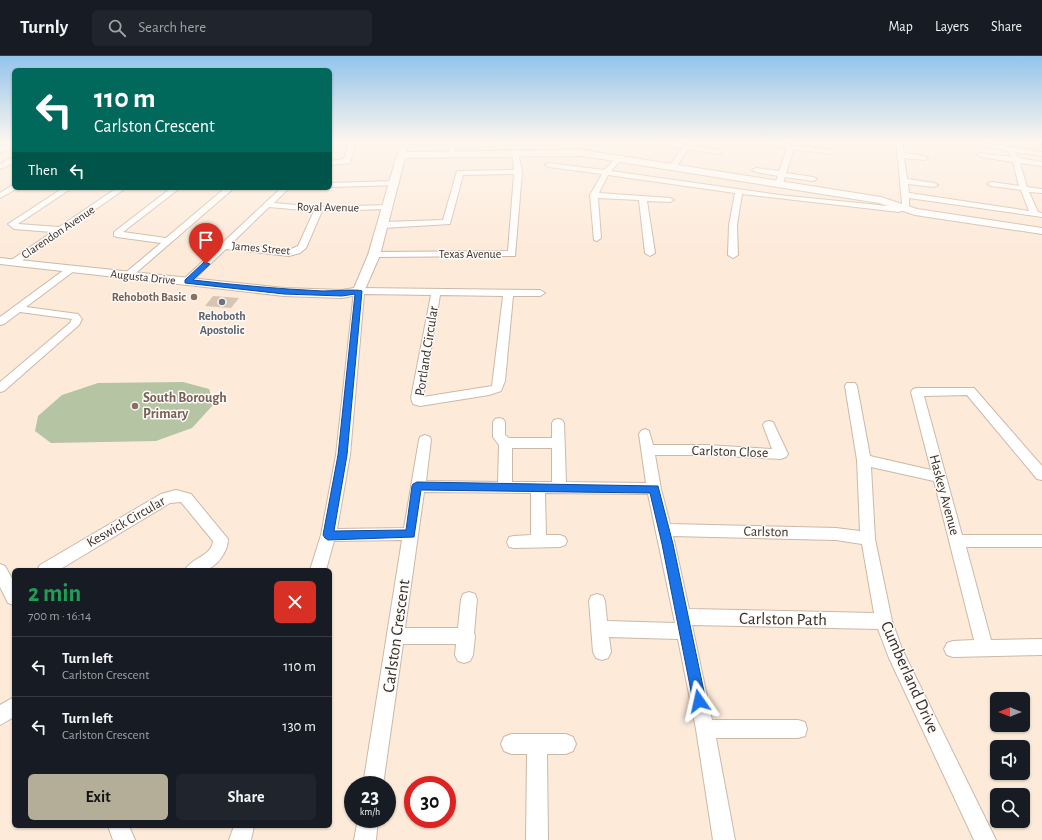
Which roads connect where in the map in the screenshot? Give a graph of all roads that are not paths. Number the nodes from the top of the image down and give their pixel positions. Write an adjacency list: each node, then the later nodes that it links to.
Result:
1 (396, 178): 12 (street)
2 (459, 178): 35 (street)
3 (518, 178): 42 (street, Texas Avenue)
4 (603, 178): 25 (street)
5 (640, 178): 23 (street)
6 (777, 178): 7 (street)
7 (781, 178): 8 (street); 32 (street)
8 (814, 178)
9 (904, 178): 11 (street)
10 (1021, 178): 17 (street)
11 (904, 182): 15 (street); 26 (street)
12 (395, 183): 14 (street); 31 (street)
13 (991, 184): 17 (street)
14 (332, 185)
15 (934, 185)
16 (12, 189): 27 (street)
17 (1024, 189): 24 (street); 34 (street)
18 (65, 190): 36 (street)
19 (119, 190): 36 (street, Clarendon Avenue)
20 (173, 190): 39 (street)
21 (228, 190): 39 (street)
22 (283, 190): 30 (street)
23 (739, 191): 32 (street); 43 (street)
24 (1042, 191)
25 (594, 195): 28 (street); 38 (street)
26 (905, 195): 32 (street); 34 (street)
27 (0, 196)
28 (643, 199): 29 (street); 41 (street)
29 (670, 200)
30 (268, 205): 33 (street, Royal Avenue); 40 (street)
31 (388, 207): 33 (street, Royal Avenue); 35 (street)
32 (904, 208): 37 (street)
33 (319, 209): 40 (street, James Street)
34 (1039, 214)
35 (383, 225): 42 (street)
36 (59, 230): 45 (street, Clarendon Avenue)
37 (1042, 231)
38 (596, 238)
39 (169, 241): 47 (street)
40 (225, 246): 48 (street)
41 (650, 253)
42 (374, 255): 49 (street)
43 (733, 255)
44 (0, 261): 45 (street, Augusta Drive)
45 (13, 263): 46 (street, Augusta Drive)
46 (71, 269): 47 (street, Augusta Drive); 53 (street)
47 (127, 276): 48 (street, Augusta Drive)
48 (187, 281): 49 (street, Augusta Drive)
49 (359, 291): 50 (street); 75 (street)
50 (436, 292): 51 (street); 51 (street, Portland Circular)
51 (508, 293): 52 (street)
52 (540, 293)
53 (18, 309): 54 (street); 56 (street)
54 (0, 322)
55 (851, 386): 65 (street, Cumberland Drive)
56 (0, 388)
57 (499, 422): 63 (street)
58 (558, 422): 62 (street)
59 (769, 425): 64 (street, Carlston Close)
60 (645, 434): 64 (street)
61 (425, 440): 68 (street, Carlston Crescent)
62 (558, 442): 63 (street); 71 (street)
63 (506, 443): 69 (street)
64 (648, 450): 72 (street)
65 (864, 460): 67 (street); 76 (street, Cumberland Drive)
66 (1042, 475): 67 (street, Haskey Avenue)
67 (939, 477): 79 (street, Haskey Avenue)
68 (417, 486): 69 (street); 74 (street, Carlston Crescent)
69 (505, 487): 70 (street)
70 (538, 487): 71 (street); 77 (street)
71 (559, 487): 72 (street)
72 (654, 489): 73 (street)
73 (664, 530): 76 (street, Carlston); 90 (street)
74 (410, 534): 75 (street); 92 (street, Carlston Crescent)
75 (328, 535): 84 (street)
76 (868, 539): 89 (street, Cumberland Drive)
77 (539, 541): 78 (street); 81 (street)
78 (560, 541)
79 (956, 541): 80 (street); 96 (street, Haskey Avenue)
80 (1042, 541)
81 (514, 542)
82 (49, 568): 83 (street, Keswick Circular)
83 (196, 568)
84 (319, 568)
85 (0, 571): 86 (street)
86 (12, 590)
87 (469, 599): 93 (street)
88 (597, 601): 91 (street)
89 (884, 621): 90 (street, Carlston Path); 115 (street, Cumberland Drive)
90 (684, 624): 91 (street, Carlston Path); 101 (street)
91 (600, 629): 97 (street)
92 (396, 636): 93 (street); 106 (street, Carlston Crescent)
93 (467, 636): 98 (street)
94 (1042, 647): 96 (street)
95 (953, 649): 96 (street)
96 (985, 649)
97 (602, 652)
98 (464, 655)
99 (12, 707): 100 (street)
100 (0, 716)
101 (705, 729): 102 (street); 114 (street)
102 (798, 729)
103 (511, 744): 104 (street)
104 (537, 744): 105 (street); 113 (street)
105 (566, 744)
106 (374, 776)
107 (119, 828): 110 (street)
108 (243, 828): 111 (street)
109 (367, 828): 112 (street)
110 (124, 840)
111 (240, 840)
112 (365, 840)
113 (537, 840)
114 (724, 840)
115 (985, 840)

